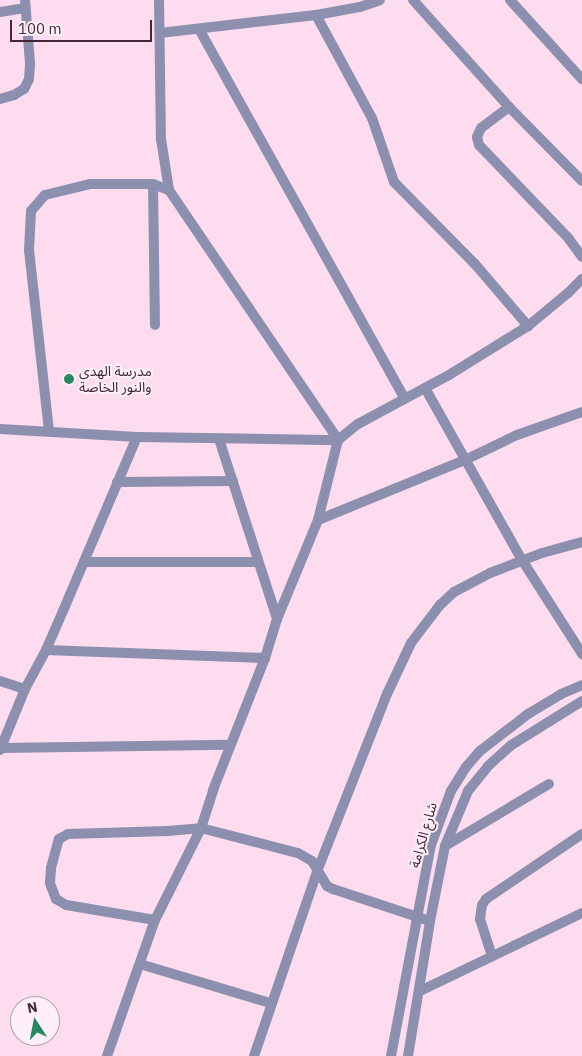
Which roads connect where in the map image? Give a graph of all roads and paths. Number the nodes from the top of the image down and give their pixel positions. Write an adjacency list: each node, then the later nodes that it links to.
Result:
1 (159, 0): 10 (street)
2 (380, 0): 6 (street)
3 (412, 0): 13 (street)
4 (510, 0): 11 (street)
5 (26, 4): 7 (street); 12 (street)
6 (357, 4): 8 (street)
7 (0, 12)
8 (316, 15): 9 (street); 20 (street)
9 (199, 29): 10 (street); 22 (street)
10 (160, 33): 16 (street)
11 (582, 79)
12 (0, 99)
13 (509, 108): 14 (street); 17 (street)
14 (582, 181)
15 (153, 184): 16 (street); 19 (street); 25 (street)
16 (169, 190): 28 (street)
17 (582, 257)
18 (582, 279): 20 (street)
19 (155, 325)
20 (528, 326): 21 (street)
21 (425, 388): 22 (street); 29 (street)
22 (404, 398): 28 (street)
23 (582, 412): 29 (street)
24 (0, 429): 25 (street)
25 (49, 431): 26 (street)
26 (137, 437): 27 (street); 31 (street)
27 (219, 438): 28 (street); 30 (street)
28 (338, 440): 32 (street)
29 (466, 460): 32 (street); 34 (street)
30 (233, 481): 31 (street); 36 (street)
31 (117, 482): 35 (street)
32 (318, 520): 37 (street)
33 (582, 542): 34 (street)
34 (522, 560): 39 (street); 51 (street)
35 (84, 562): 36 (street); 38 (street)
36 (258, 562): 37 (street)
37 (277, 619): 40 (street)
38 (46, 650): 40 (street); 43 (street)
39 (582, 654)
40 (264, 658): 45 (street)
41 (0, 681): 43 (street)
42 (582, 685): 53 (street, شارع الكرامة)
43 (25, 689): 46 (street)
44 (582, 701): 50 (street, شارع الكرامة)
45 (230, 745): 46 (street); 48 (street)
46 (0, 749)
47 (549, 784): 50 (street)
48 (202, 828): 51 (street); 54 (street); 54 (street)
49 (582, 834): 56 (street)
50 (445, 846): 55 (street, شارع الكرامة)
51 (318, 869): 53 (street); 59 (street)
52 (582, 913): 56 (street)
53 (417, 918): 55 (street); 62 (street, شارع الكرامة)
54 (155, 920): 57 (street)
55 (430, 921): 58 (street, شارع الكرامة)
56 (492, 956): 58 (street)
57 (140, 964): 59 (street); 60 (street)
58 (420, 991): 63 (street, شارع الكرامة)
59 (270, 1003): 61 (street)
60 (107, 1056)
61 (254, 1056)
62 (392, 1056)
63 (408, 1056)

